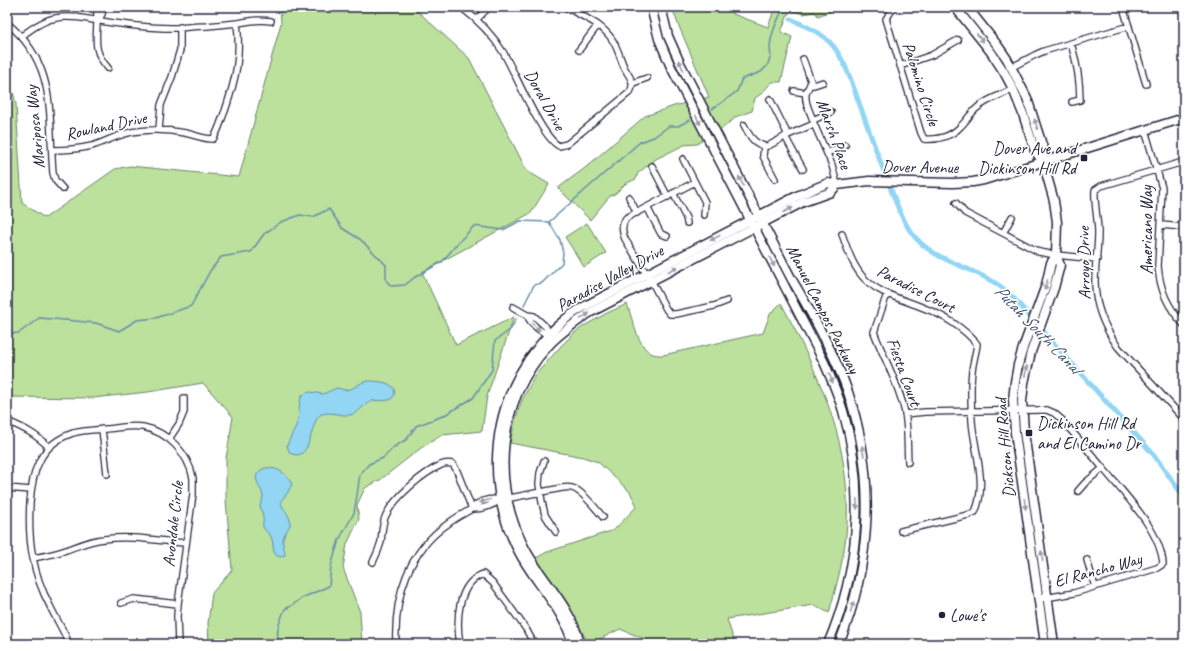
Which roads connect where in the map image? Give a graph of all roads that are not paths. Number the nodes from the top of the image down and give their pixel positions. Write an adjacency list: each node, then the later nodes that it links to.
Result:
1 (97, 7): 13 (street)
2 (103, 7): 13 (street)
3 (461, 7): 12 (street, Doral Drive)
4 (489, 7): 12 (street)
5 (564, 7): 17 (street)
6 (651, 7): 70 (street, Manuel Campos Parkway, one-way to 70)
7 (661, 7): 66 (street, Manuel Campos Parkway, one-way to 7)
8 (894, 7): 25 (street, Palomino Circle)
9 (956, 7): 33 (street, Dickson Hill Road, one-way to 33)
10 (967, 7): 26 (street, Dickson Hill Road)
11 (1123, 7): 18 (street)
12 (477, 19): 30 (street, Doral Drive)
13 (98, 21): 19 (street); 20 (street); 27 (street)
14 (271, 21): 16 (street)
15 (7, 23): 20 (street, Mariposa Way)
16 (237, 23): 19 (street); 42 (street, Rowland Drive)
17 (598, 25): 23 (street); 30 (street)
18 (1129, 26): 22 (street); 31 (street)
19 (180, 27): 42 (street)
20 (22, 36): 47 (street, Mariposa Way)
21 (958, 40): 25 (street)
22 (1071, 44): 26 (street); 37 (street)
23 (579, 50)
24 (803, 59): 32 (street, Marsh Place)
25 (900, 66): 33 (street, Palomino Circle)
26 (1012, 67): 50 (street, Dickson Hill Road, one-way to 26)
27 (108, 68)
28 (647, 78): 30 (street)
29 (823, 82): 32 (street)
30 (633, 83)
31 (1146, 84)
32 (810, 85): 35 (street, Marsh Place)
33 (1013, 89): 50 (street, Dickson Hill Road)
34 (794, 91): 35 (street, Marsh Place)
35 (806, 93): 40 (street, Marsh Place)
36 (770, 99): 44 (street)
37 (1072, 102)
38 (831, 112): 40 (street)
39 (1184, 118): 43 (street, Dover Avenue)
40 (814, 122): 44 (street); 48 (street, Marsh Place)
41 (744, 126): 46 (street)
42 (159, 130): 47 (street, Rowland Drive)
43 (1145, 130): 50 (street, Dover Avenue); 54 (street, Americano Way)
44 (787, 136): 46 (street); 53 (street)
45 (846, 145): 48 (street)
46 (764, 146): 55 (street)
47 (52, 150): 58 (street, Mariposa Way)
48 (827, 153): 57 (street, Marsh Place)
49 (683, 160): 56 (street)
50 (1043, 162): 57 (street, Dover Avenue); 76 (street, Dickson Hill Road)
51 (1183, 162): 54 (street)
52 (652, 166): 61 (street)
53 (803, 169)
54 (1157, 169): 71 (street, Americano Way); 77 (street, Arroyo Drive)
55 (776, 179)
56 (695, 182): 59 (street); 65 (street)
57 (838, 185): 66 (street, Dover Avenue); 69 (street, Dover Avenue, one-way to 57)
58 (63, 189)
59 (674, 193): 61 (street); 68 (street)
60 (629, 197): 64 (street)
61 (668, 197): 63 (street)
62 (956, 203): 73 (street)
63 (647, 207): 64 (street); 75 (street)
64 (637, 213): 78 (street)
65 (704, 215)
66 (759, 215): 69 (street, Manuel Campos Parkway); 70 (street, Paradise Valley Drive)
67 (1012, 217): 73 (street)
68 (686, 223)
69 (763, 223): 70 (street, Paradise Valley Drive); 124 (street, Manuel Campos Parkway, one-way to 69)
70 (752, 224): 78 (street, Paradise Valley Drive); 123 (street, Manuel Campos Parkway, one-way to 123)
71 (1160, 225): 72 (street); 82 (street, Americano Way)
72 (1184, 227)
73 (1003, 233): 76 (street)
74 (842, 234): 79 (street, Paradise Court)
75 (667, 236)
76 (1056, 255): 77 (street); 85 (street, Dickson Hill Road, one-way to 85); 86 (street, Dickson Hill Road, one-way to 76)
77 (1097, 259): 89 (street, Arroyo Drive)
78 (649, 277): 80 (street); 83 (street, Paradise Valley Drive)
79 (887, 294): 87 (street, Paradise Court); 88 (street, Fiesta Court)
80 (727, 301)
81 (513, 306): 83 (street)
82 (1183, 322)
83 (552, 337): 102 (street, Paradise Valley Drive)
84 (184, 398): 92 (street)
85 (1014, 410): 86 (street); 87 (street); 113 (street, Dickson Hill Road, one-way to 113)
86 (1022, 410): 96 (street); 112 (street, Dickson Hill Road, one-way to 86)
87 (972, 411): 88 (street); 105 (street)
88 (905, 414): 95 (street, Fiesta Court)
89 (1184, 420)
90 (7, 422): 93 (street)
91 (102, 429): 92 (street, Avondale Circle); 93 (street, Avondale Circle); 97 (street)
92 (169, 439): 107 (street, Avondale Circle)
93 (50, 448): 99 (street, Avondale Circle)
94 (544, 461): 100 (street)
95 (908, 462)
96 (1103, 468): 101 (street); 111 (street, El Rancho Way)
97 (107, 474)
98 (7, 488): 99 (street)
99 (31, 490): 108 (street, Avondale Circle)
100 (540, 492): 102 (street); 104 (street); 106 (street)
101 (1078, 492)
102 (503, 499): 103 (street); 121 (street, Paradise Valley Drive); 122 (street, Paradise Valley Drive)
103 (472, 509): 110 (street); 118 (street)
104 (603, 517)
105 (901, 531)
106 (556, 532)
107 (186, 543): 108 (street); 115 (street, Avondale Circle)
108 (33, 558): 116 (street, Avondale Circle)
109 (1087, 560): 111 (street)
110 (373, 562)
111 (1095, 587): 112 (street, El Rancho Way)
112 (1048, 598): 113 (street, El Rancho Way); 126 (street, Dickson Hill Road)
113 (1039, 599): 125 (street, Dickson Hill Road)
114 (121, 603): 115 (street)
115 (178, 604): 117 (street, Avondale Circle)
116 (69, 644)
117 (178, 644)
118 (396, 644)
119 (460, 644): 120 (street)
120 (534, 644)
121 (573, 644)
122 (580, 644)
123 (828, 644)
124 (839, 644)
125 (1045, 644)
126 (1054, 644)

